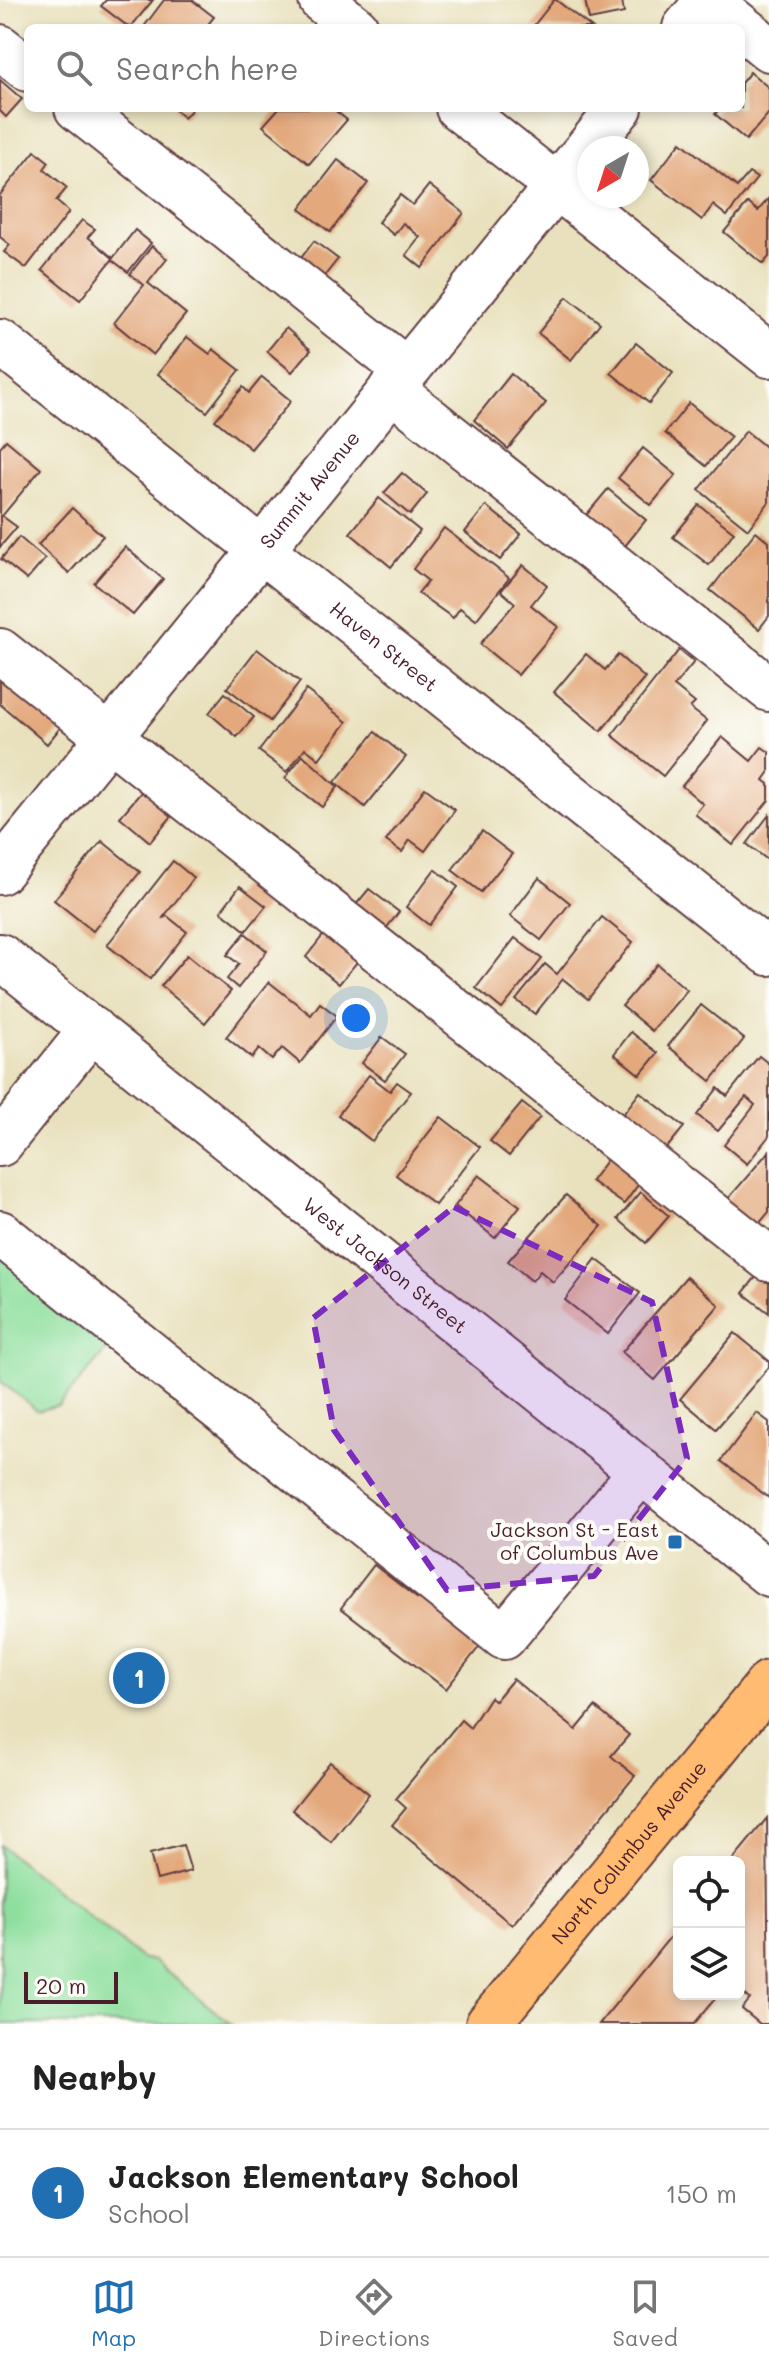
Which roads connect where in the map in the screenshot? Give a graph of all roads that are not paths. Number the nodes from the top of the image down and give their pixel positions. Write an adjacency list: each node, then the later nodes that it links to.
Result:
1 (321, 0): 3 (street)
2 (708, 0): 4 (street); 5 (street)
3 (351, 24)
4 (688, 24)
5 (738, 24)
6 (745, 30): 8 (street)
7 (0, 47): 9 (street)
8 (769, 49)
9 (24, 66)
10 (82, 112): 16 (street)
11 (463, 112): 13 (street)
12 (617, 112): 13 (street, Summit Avenue)
13 (556, 186): 15 (street); 16 (street, Summit Avenue)
14 (0, 342): 17 (street, Haven Street)
15 (769, 355)
16 (399, 379): 17 (street, Summit Avenue); 19 (street)
17 (262, 550): 20 (street, Summit Avenue); 22 (street, Haven Street)
18 (0, 651): 20 (street)
19 (769, 689)
20 (110, 738): 21 (street, Summit Avenue); 27 (street)
21 (0, 872)
22 (769, 953)
23 (0, 956): 24 (street, West Jackson Street)
24 (92, 1029): 25 (street); 28 (street, West Jackson Street)
25 (0, 1144)
26 (0, 1233): 28 (street)
27 (769, 1259)
28 (641, 1471): 29 (street, West Jackson Street)
29 (769, 1574)
30 (769, 1683): 31 (main road, North Columbus Avenue)
31 (488, 2024)

